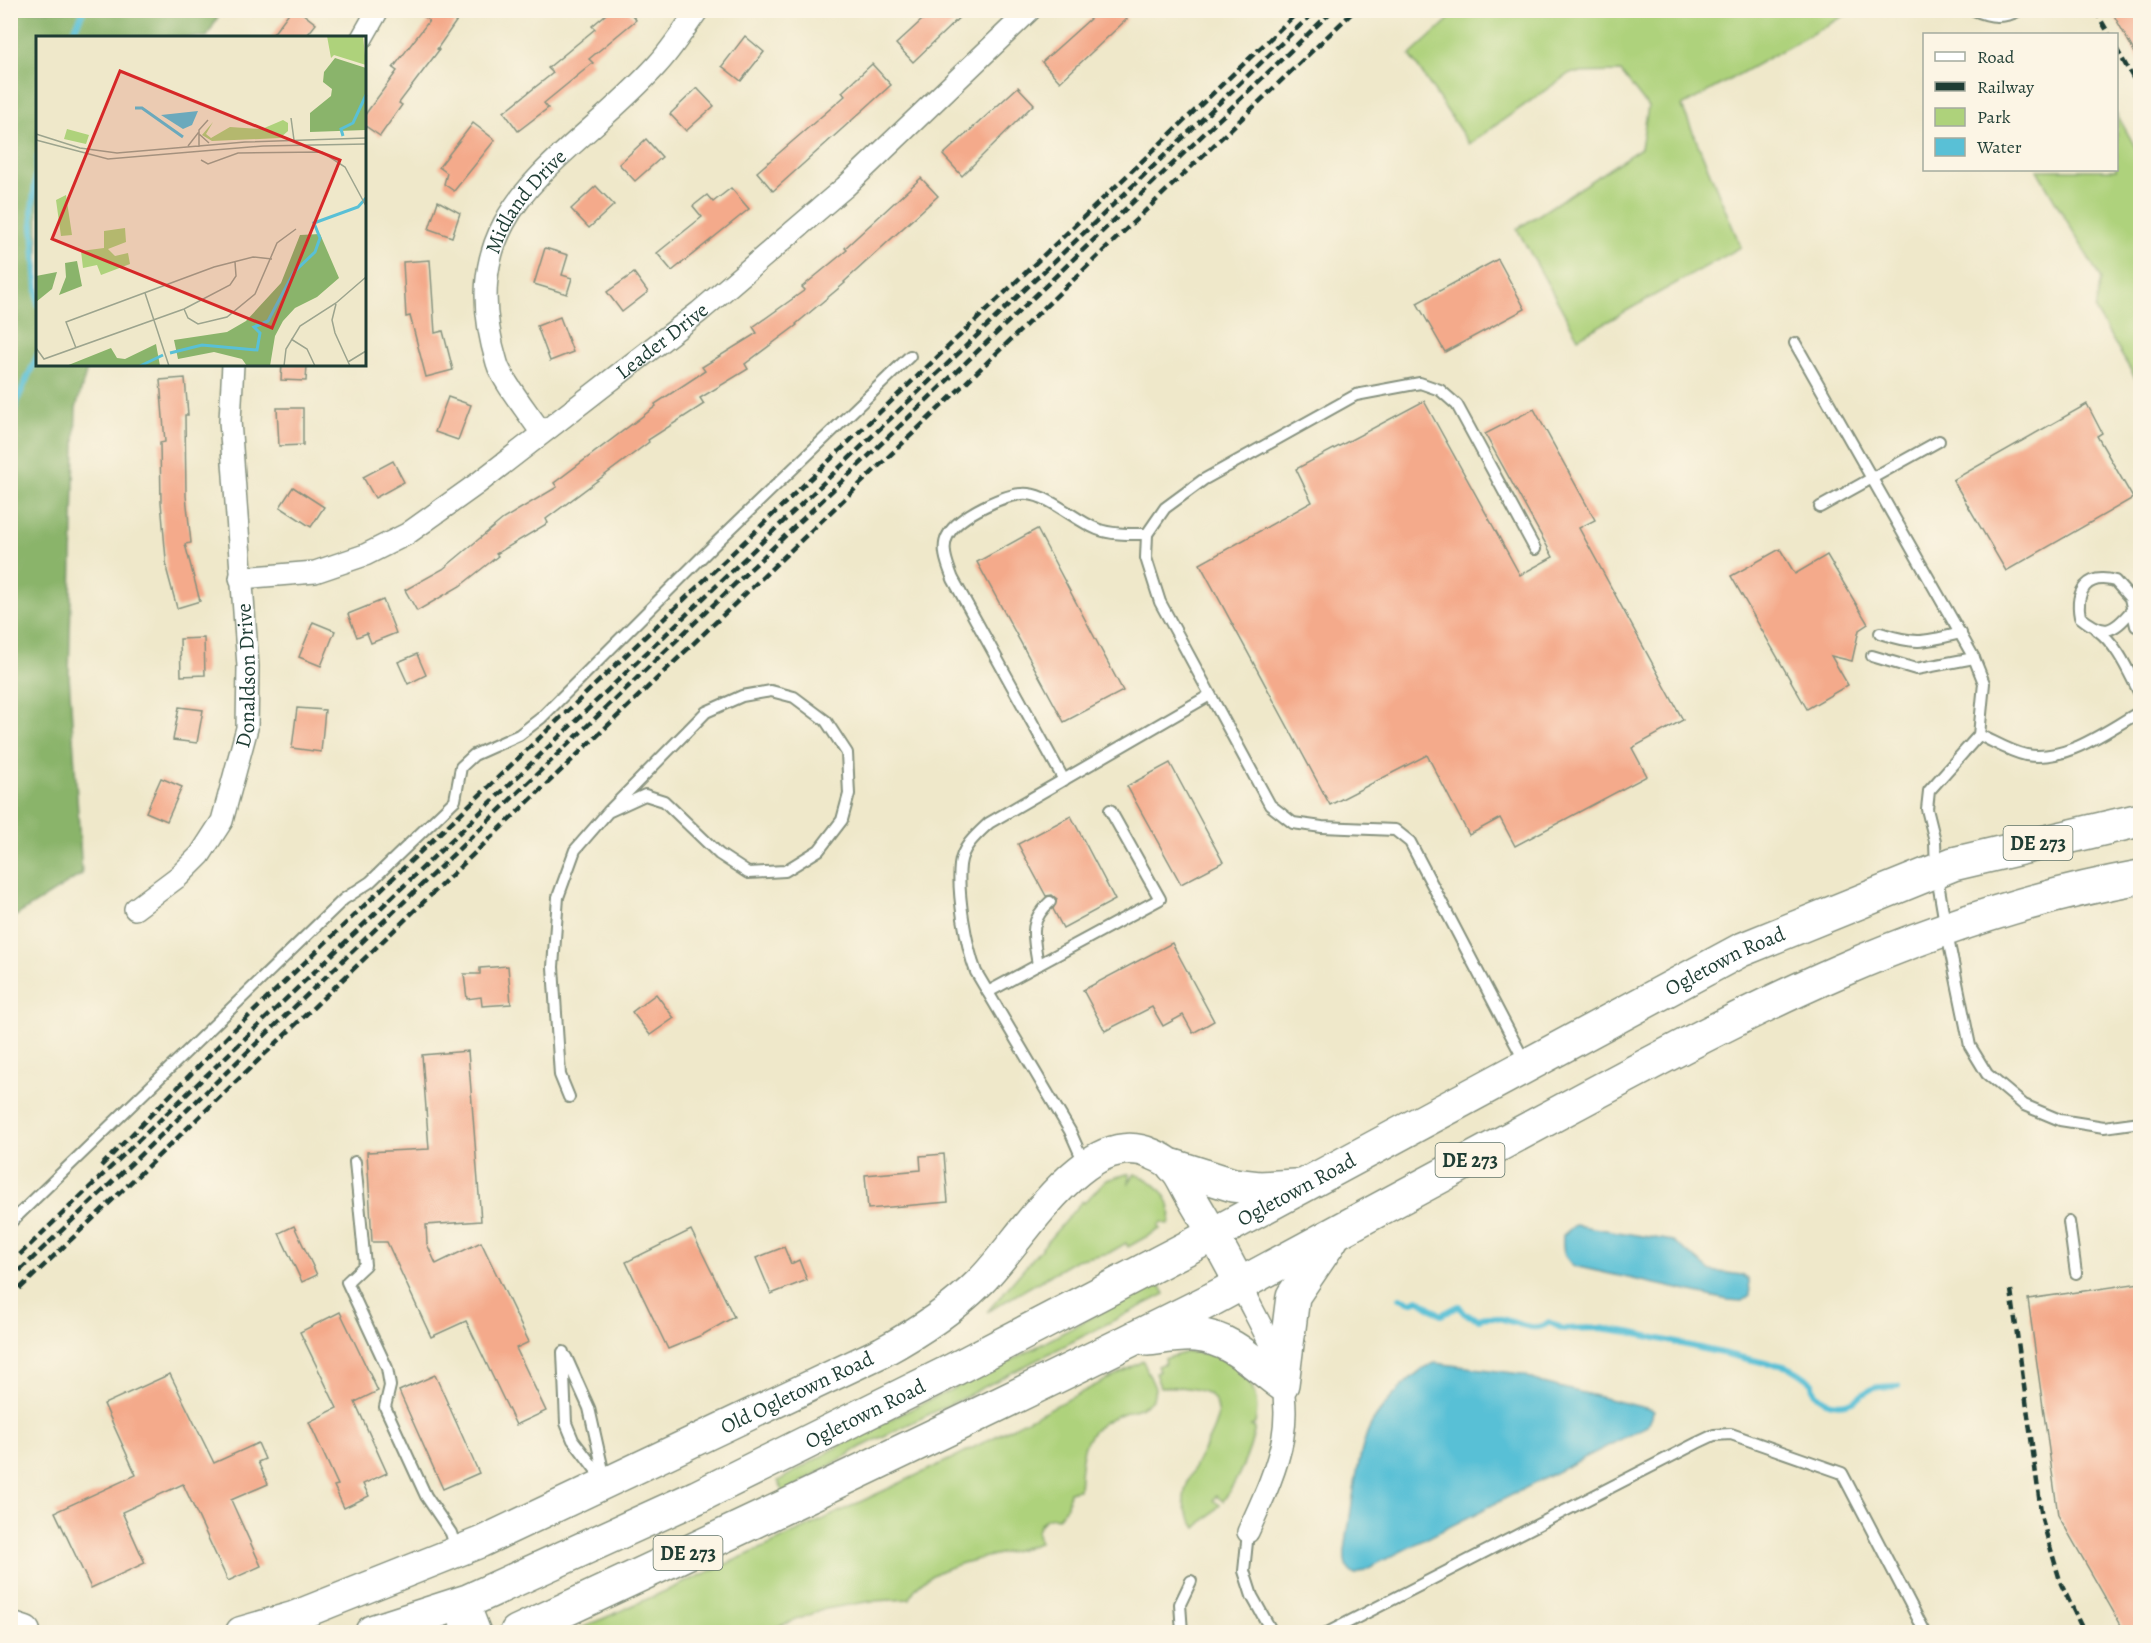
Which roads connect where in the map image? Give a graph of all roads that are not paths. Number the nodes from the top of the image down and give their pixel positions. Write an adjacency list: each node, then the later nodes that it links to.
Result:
1 (378, 10): 6 (street)
2 (698, 10): 10 (street, Midland Drive)
3 (1030, 10): 10 (street, Leader Drive)
4 (1974, 10): 5 (lane)
5 (2020, 10)
6 (363, 36)
7 (1795, 343): 12 (lane)
8 (910, 356): 47 (lane)
9 (233, 366): 16 (street, Donaldson Drive)
10 (541, 432): 16 (street, Leader Drive)
11 (1939, 441): 12 (lane)
12 (1872, 478): 13 (lane); 21 (lane)
13 (1820, 507)
14 (1147, 534): 15 (lane); 25 (lane); 28 (lane)
15 (1535, 549)
16 (240, 578): 35 (street, Donaldson Drive)
17 (2132, 610): 18 (lane); 19 (lane); 19 (lane)
18 (2136, 626)
19 (2096, 629): 24 (lane)
20 (1880, 633): 21 (lane)
21 (1960, 633): 23 (lane)
22 (1872, 657): 23 (lane)
23 (1974, 658): 27 (lane)
24 (2140, 694)
25 (1210, 695): 28 (lane); 39 (lane)
26 (2140, 712): 27 (lane)
27 (1979, 735): 32 (lane)
28 (1064, 780): 38 (lane)
29 (1110, 810): 37 (lane)
30 (608, 812): 30 (lane); 40 (lane)
31 (2140, 820): 32 (main road, Ogletown Road / DE 273)
32 (1936, 871): 36 (lane); 39 (main road, Ogletown Road / DE 273)
33 (2140, 877): 36 (main road, DE 273)
34 (1050, 902): 37 (lane)
35 (135, 909)
36 (1946, 929): 41 (lane); 48 (main road, DE 273)
37 (1038, 965): 38 (lane)
38 (988, 992): 43 (lane)
39 (1527, 1065): 45 (main road, Ogletown Road / DE 273)
40 (569, 1096)
41 (2140, 1122)
42 (356, 1162): 56 (lane)
43 (1086, 1166): 44 (street, Old Ogletown Road); 54 (street, Old Ogletown Road)
44 (1173, 1166): 45 (main road); 49 (street)
45 (1304, 1186): 49 (main road, Ogletown Road / DE 273)
46 (2069, 1222): 50 (lane)
47 (10, 1224)
48 (1337, 1232): 51 (main road, DE 273); 53 (main road)
49 (1214, 1234): 51 (street); 59 (main road, Ogletown Road / DE 273)
50 (2076, 1273)
51 (1240, 1284): 52 (main road, DE 273); 53 (street)
52 (1132, 1340): 53 (main road); 58 (main road, DE 273)
53 (1282, 1384): 55 (street)
54 (605, 1482): 54 (lane); 56 (street, Old Ogletown Road)
55 (1248, 1532): 69 (lane)
56 (457, 1552): 62 (street, Old Ogletown Road)
57 (1191, 1581): 68 (lane)
58 (601, 1593): 66 (main road, DE 273); 67 (main road)
59 (468, 1601): 63 (main road, Ogletown Road / DE 273); 64 (street); 65 (street)
60 (10, 1628): 61 (street)
61 (25, 1632)
62 (241, 1632)
63 (372, 1632)
64 (459, 1632)
65 (480, 1632)
66 (517, 1632)
67 (551, 1632)
68 (1182, 1632)
69 (1272, 1632)
70 (1329, 1632): 71 (lane)
71 (1924, 1632)

